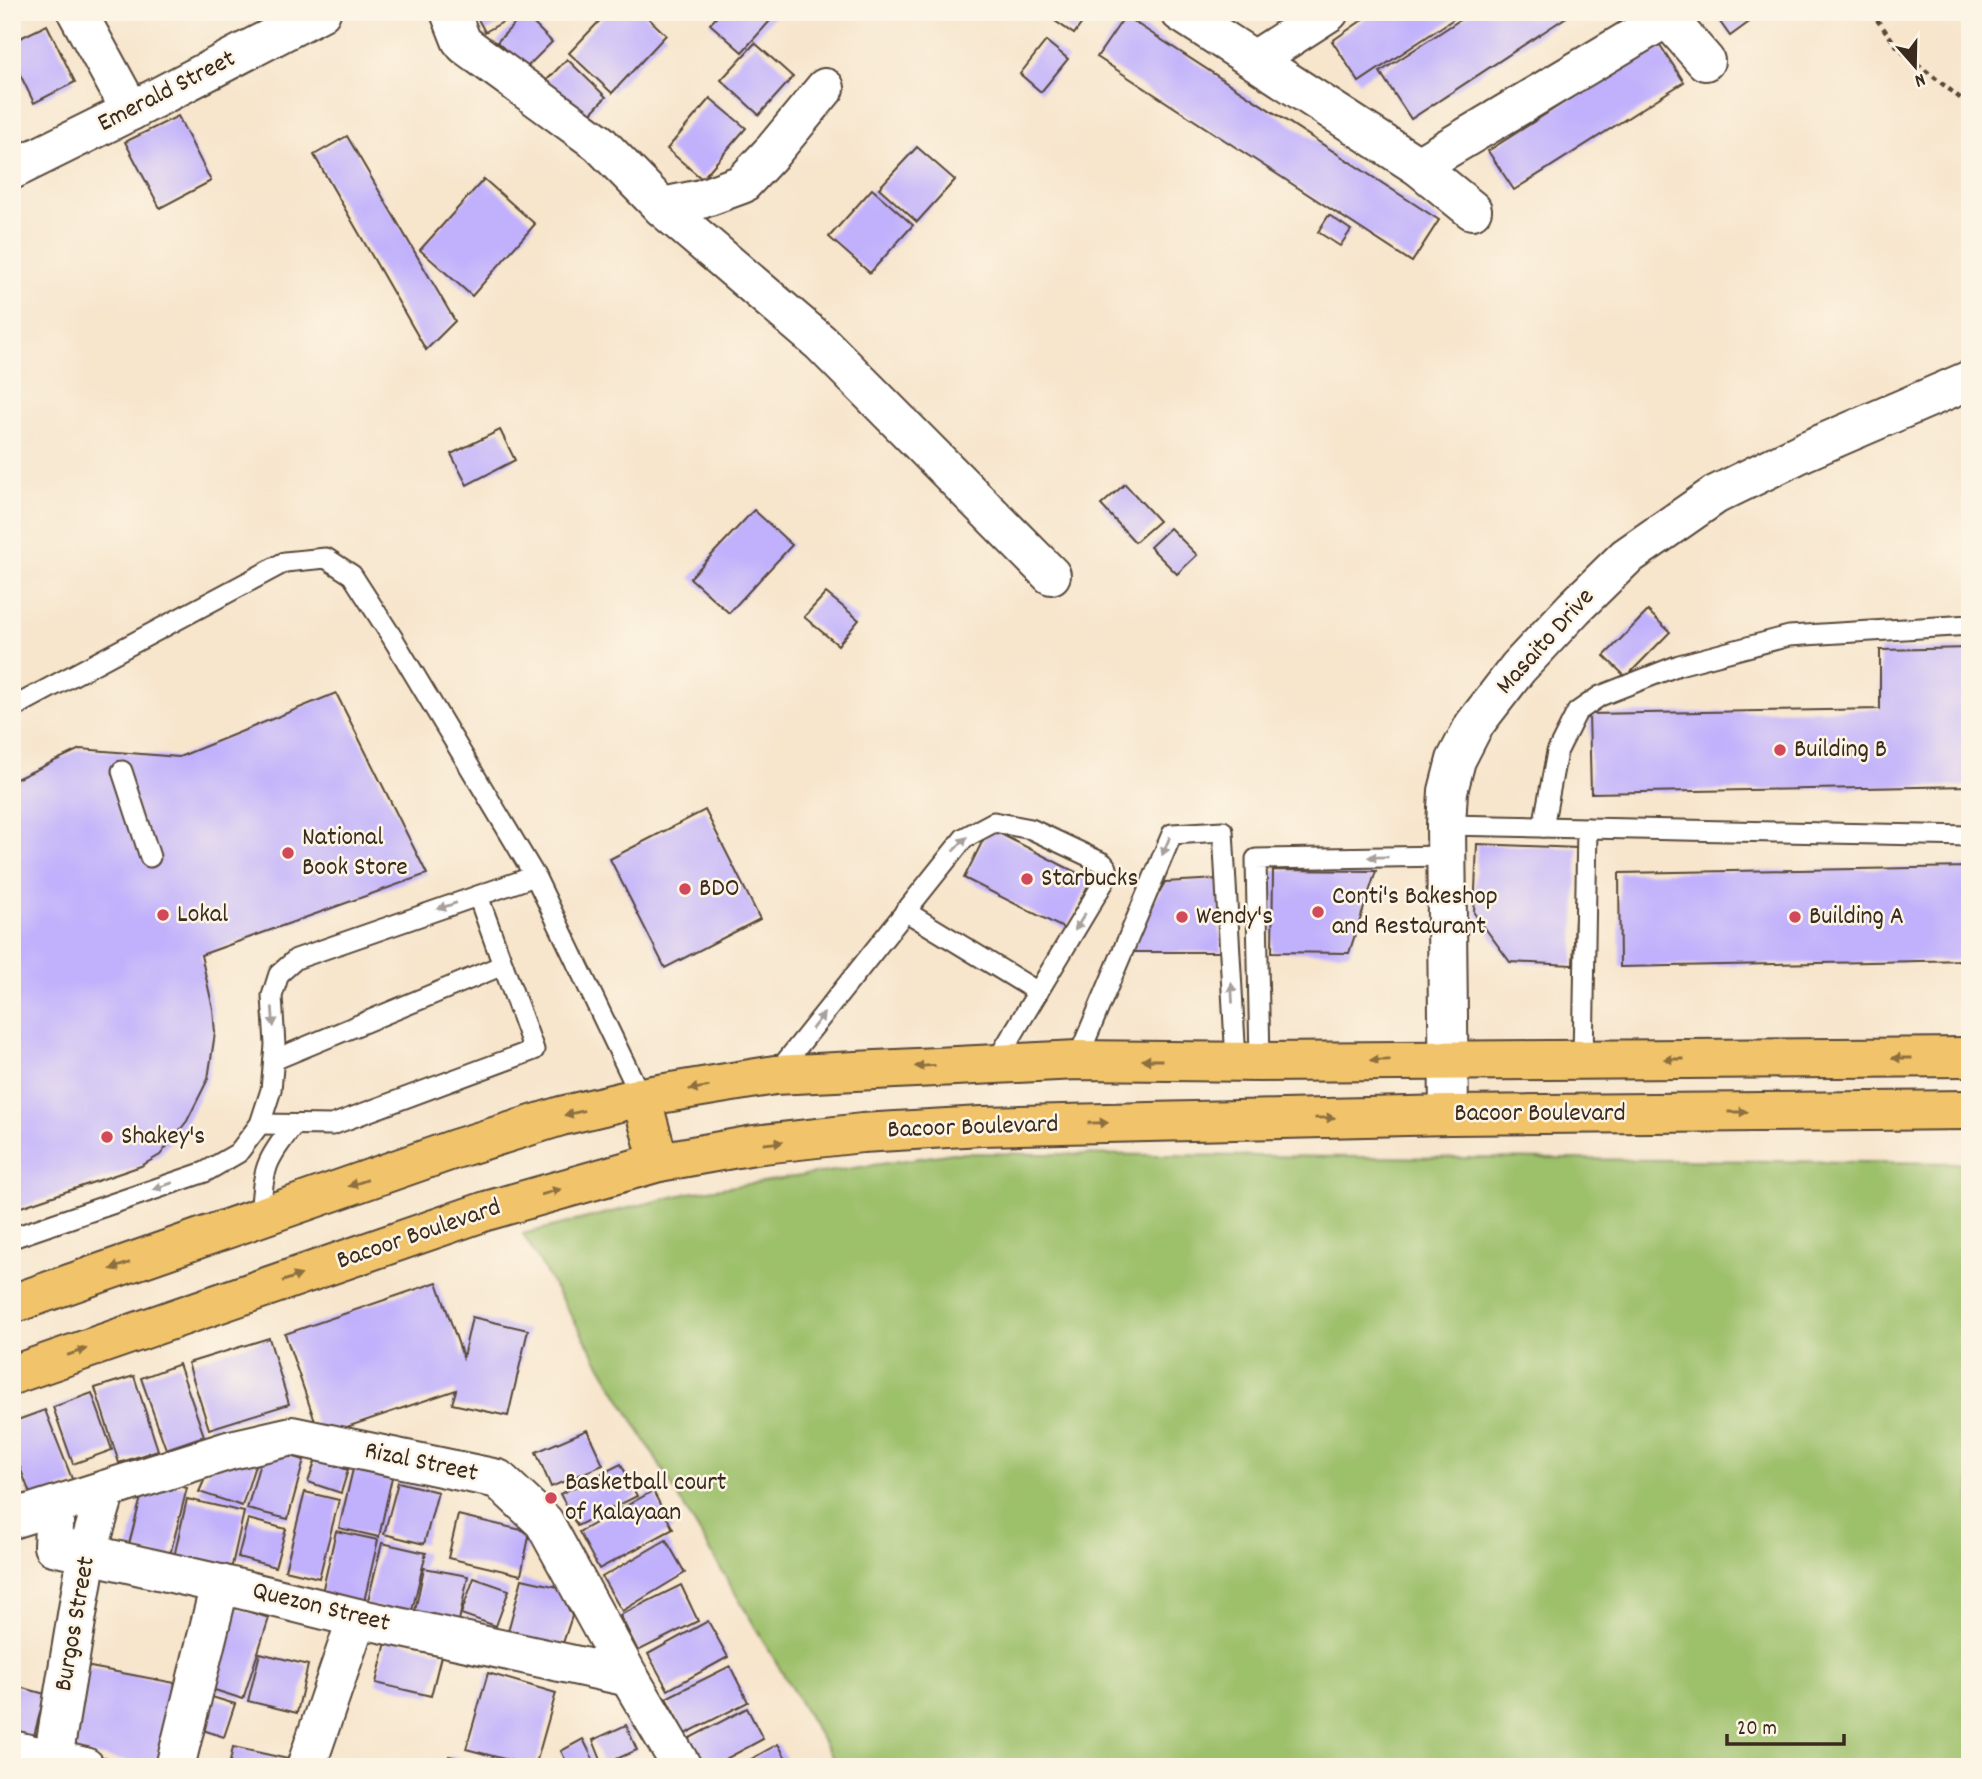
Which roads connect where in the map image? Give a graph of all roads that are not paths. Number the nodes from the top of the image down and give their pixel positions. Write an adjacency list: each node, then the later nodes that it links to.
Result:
1 (77, 12): 10 (street)
2 (450, 12): 13 (street)
3 (1180, 12): 7 (street)
4 (1329, 12): 7 (street)
5 (317, 13): 10 (street, Emerald Street)
6 (1664, 15): 8 (street); 11 (street)
7 (1255, 59): 11 (street)
8 (1705, 61)
9 (825, 88): 13 (street)
10 (131, 111): 12 (street, Emerald Street)
11 (1418, 166): 14 (street)
12 (12, 170)
13 (662, 207): 16 (street)
14 (1472, 210)
15 (1970, 380): 23 (street, Masaito Drive)
16 (1051, 575)
17 (1970, 625): 20 (lane)
18 (12, 708): 25 (lane)
19 (122, 771): 24 (lane)
20 (1543, 827): 21 (lane); 23 (lane)
21 (1587, 828): 22 (lane); 34 (lane)
22 (1970, 836)
23 (1446, 840): 33 (street, Masaito Drive); 36 (lane, one-way to 36)
24 (150, 857)
25 (535, 876): 26 (lane); 38 (lane)
26 (478, 896): 28 (lane); 31 (lane, one-way to 31)
27 (905, 911): 29 (lane); 29 (lane, one-way to 29); 37 (lane, one-way to 27)
28 (503, 965): 31 (lane); 42 (lane)
29 (1038, 992): 35 (lane)
30 (1970, 1057): 34 (main road, Bacoor Boulevard, one-way to 34)
31 (274, 1060): 41 (lane)
32 (1077, 1060): 35 (main road, Bacoor Boulevard); 36 (main road, Bacoor Boulevard, one-way to 32); 36 (lane, one-way to 32)
33 (1448, 1060): 34 (main road, Bacoor Boulevard); 36 (main road, Bacoor Boulevard, one-way to 36); 40 (street, Masaito Drive)
34 (1583, 1060)
35 (996, 1062): 37 (main road, Bacoor Boulevard, one-way to 37)
36 (1248, 1062)
37 (775, 1075): 38 (main road, Bacoor Boulevard, one-way to 38)
38 (641, 1097): 43 (main road); 44 (main road, Bacoor Boulevard, one-way to 44)
39 (1970, 1110): 40 (main road, Bacoor Boulevard, one-way to 39)
40 (1449, 1115): 43 (main road, Bacoor Boulevard, one-way to 40)
41 (260, 1124): 42 (lane); 45 (lane, one-way to 45)
42 (294, 1125): 44 (lane)
43 (659, 1162): 47 (main road, Bacoor Boulevard, one-way to 43)
44 (260, 1217): 46 (main road, Bacoor Boulevard, one-way to 46)
45 (12, 1238)
46 (12, 1304)
47 (12, 1375)
48 (106, 1490): 49 (street, Rizal Street); 51 (street, Burgos Street); 54 (street, Rizal Street)
49 (55, 1506): 50 (street, Rizal Street); 51 (street, Quezon Street)
50 (12, 1519)
51 (87, 1555): 52 (street, Quezon Street); 56 (street, Burgos Street)
52 (220, 1584): 53 (street, Quezon Street); 57 (street)
53 (357, 1618): 54 (street, Quezon Street); 58 (street)
54 (629, 1677): 59 (street, Rizal Street)
55 (12, 1750): 56 (street)
56 (69, 1763)
57 (175, 1767)
58 (306, 1767)
59 (682, 1767)

